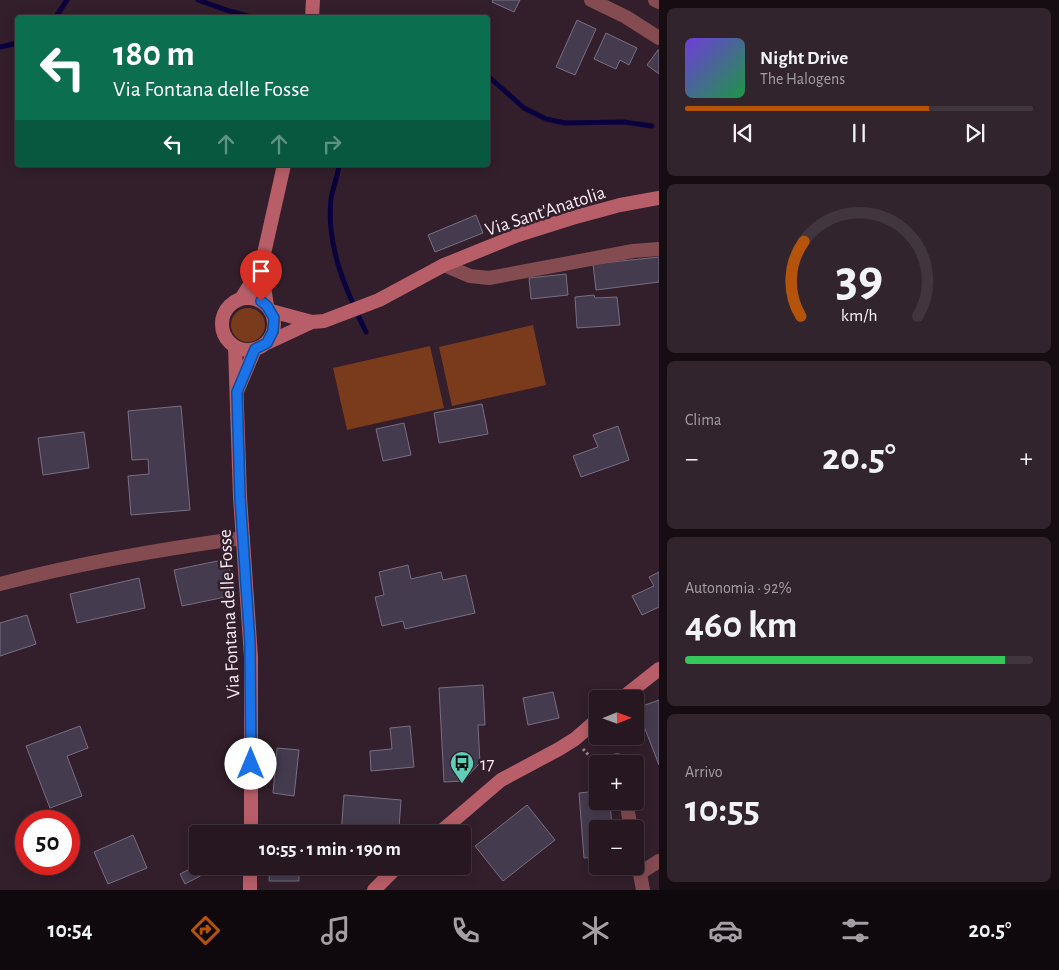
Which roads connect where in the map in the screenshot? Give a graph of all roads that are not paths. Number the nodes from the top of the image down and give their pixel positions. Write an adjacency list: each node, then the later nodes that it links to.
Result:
1 (313, 0): 5 (main road)
2 (590, 0): 6 (street)
3 (655, 0): 4 (street)
4 (659, 2)
5 (312, 15)
6 (659, 38)
7 (284, 167): 11 (main road, Via Fontana delle Fosse)
8 (659, 198): 10 (main road, Via Sant'Anatolia)
9 (659, 249): 10 (street)
10 (444, 265): 14 (main road, Via Sant'Anatolia)
11 (261, 268): 12 (main road, Via Fontana delle Fosse); 13 (main road, Via Fontana delle Fosse)
12 (241, 299): 13 (main road); 16 (main road, Via Fontana delle Fosse)
13 (269, 308): 14 (main road, Via Sant'Anatolia); 15 (main road, Via Fontana delle Fosse)
14 (312, 322): 15 (main road, Via Sant'Anatolia)
15 (261, 346): 16 (main road); 17 (main road, Via Fontana delle Fosse)
16 (235, 347): 17 (main road, Via Fontana delle Fosse)
17 (237, 392): 18 (main road, Via Fontana delle Fosse)
18 (243, 538): 19 (street); 23 (main road, Via Fontana delle Fosse)
19 (0, 584)
20 (659, 669): 21 (main road)
21 (632, 690)
22 (589, 727): 24 (main road)
23 (250, 825)
24 (448, 825)
25 (659, 861): 26 (street)
26 (644, 870)
27 (250, 875): 30 (main road)
28 (389, 875): 31 (main road)
29 (640, 875): 32 (street)
30 (250, 890)
31 (374, 890)
32 (643, 890)

